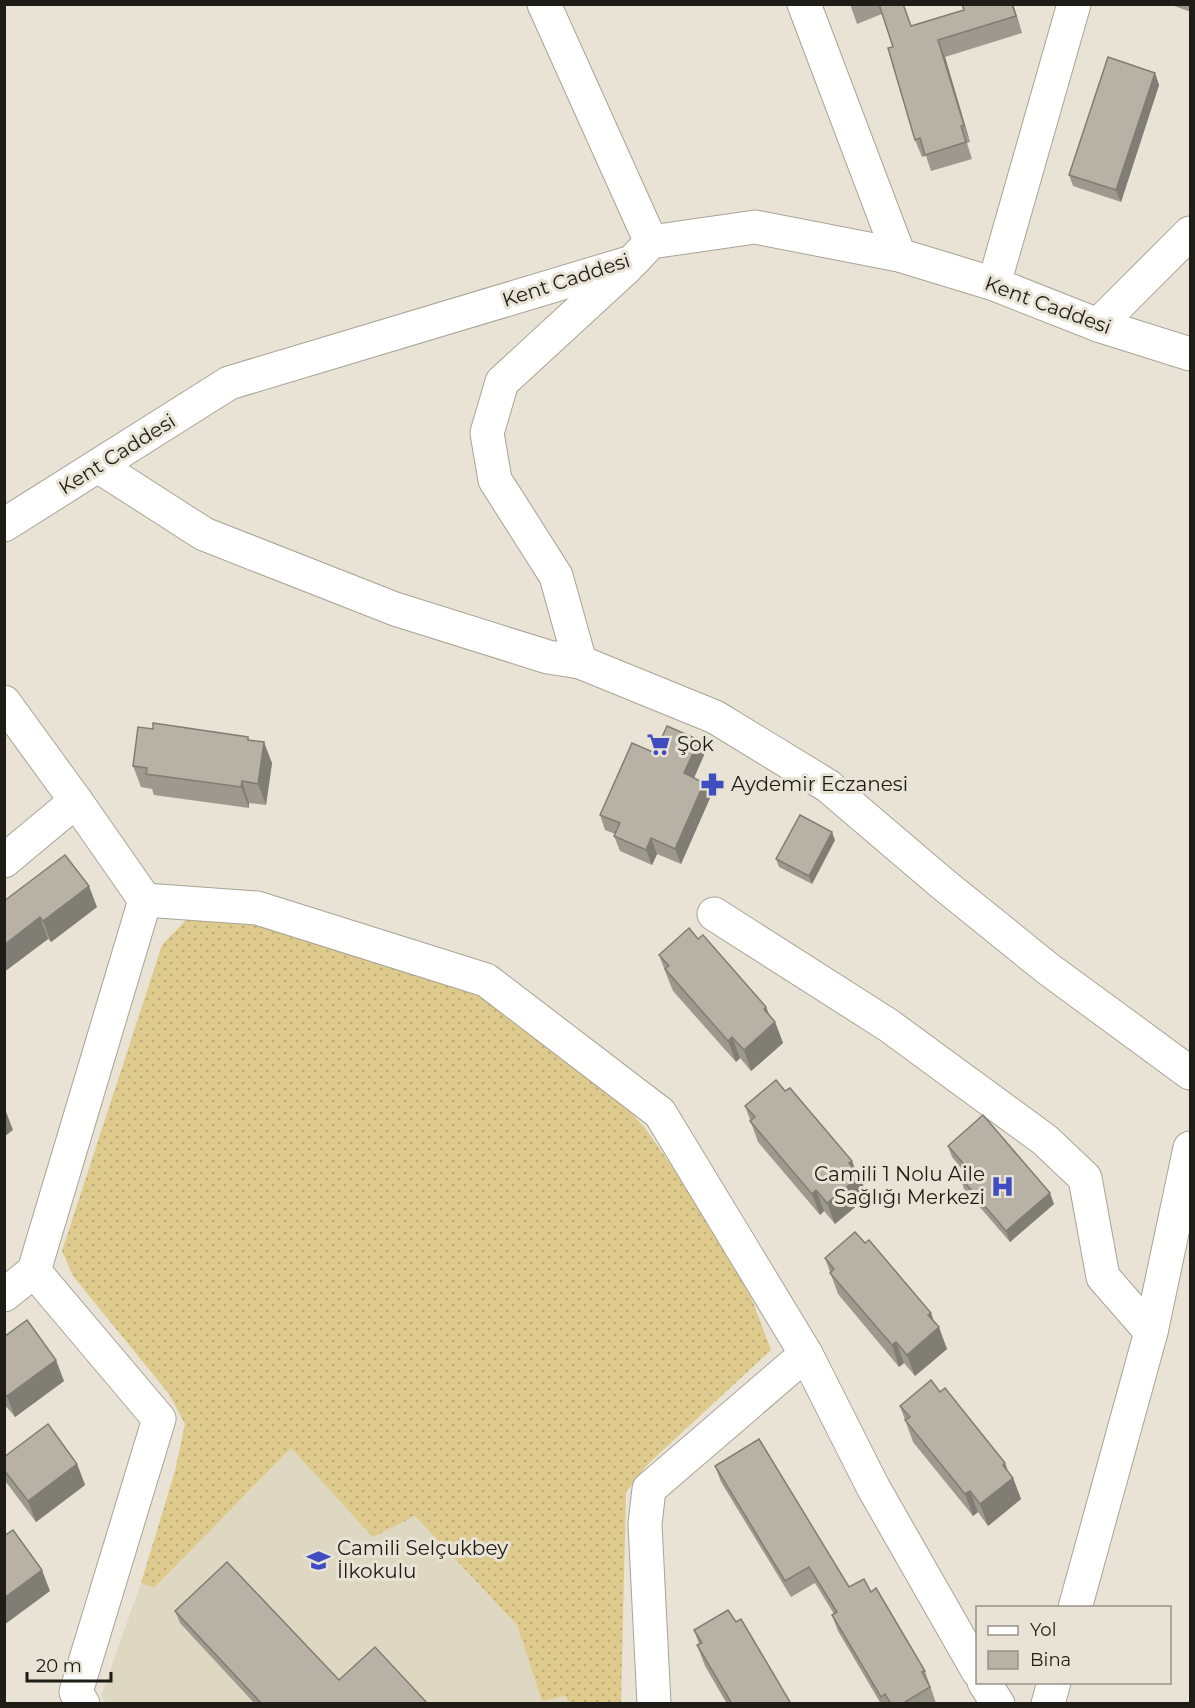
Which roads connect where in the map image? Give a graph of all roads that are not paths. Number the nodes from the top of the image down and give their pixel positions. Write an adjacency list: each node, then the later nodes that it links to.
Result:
1 (544, 4): 5 (street)
2 (804, 4): 6 (street)
3 (1074, 4): 7 (street)
4 (1191, 233): 8 (street)
5 (642, 252): 6 (street, Kent Caddesi); 10 (street, Kent Caddesi); 12 (street)
6 (899, 255): 7 (street, Kent Caddesi)
7 (994, 285): 8 (street, Kent Caddesi)
8 (1098, 325): 9 (street, Kent Caddesi)
9 (1191, 354)
10 (98, 466): 11 (street, Kent Caddesi); 12 (street)
11 (4, 525)
12 (580, 662): 18 (street)
13 (4, 702): 14 (street)
14 (76, 801): 15 (street); 16 (street)
15 (4, 861)
16 (145, 900): 20 (street); 23 (street)
17 (714, 914): 22 (street)
18 (1191, 1073)
19 (1191, 1148): 22 (street)
20 (34, 1271): 21 (street); 27 (street)
21 (4, 1295)
22 (1152, 1332): 24 (street)
23 (806, 1354): 25 (street); 28 (street)
24 (1076, 1606)
25 (976, 1667)
26 (985, 1684): 29 (street)
27 (73, 1700)
28 (654, 1704)
29 (998, 1704)

